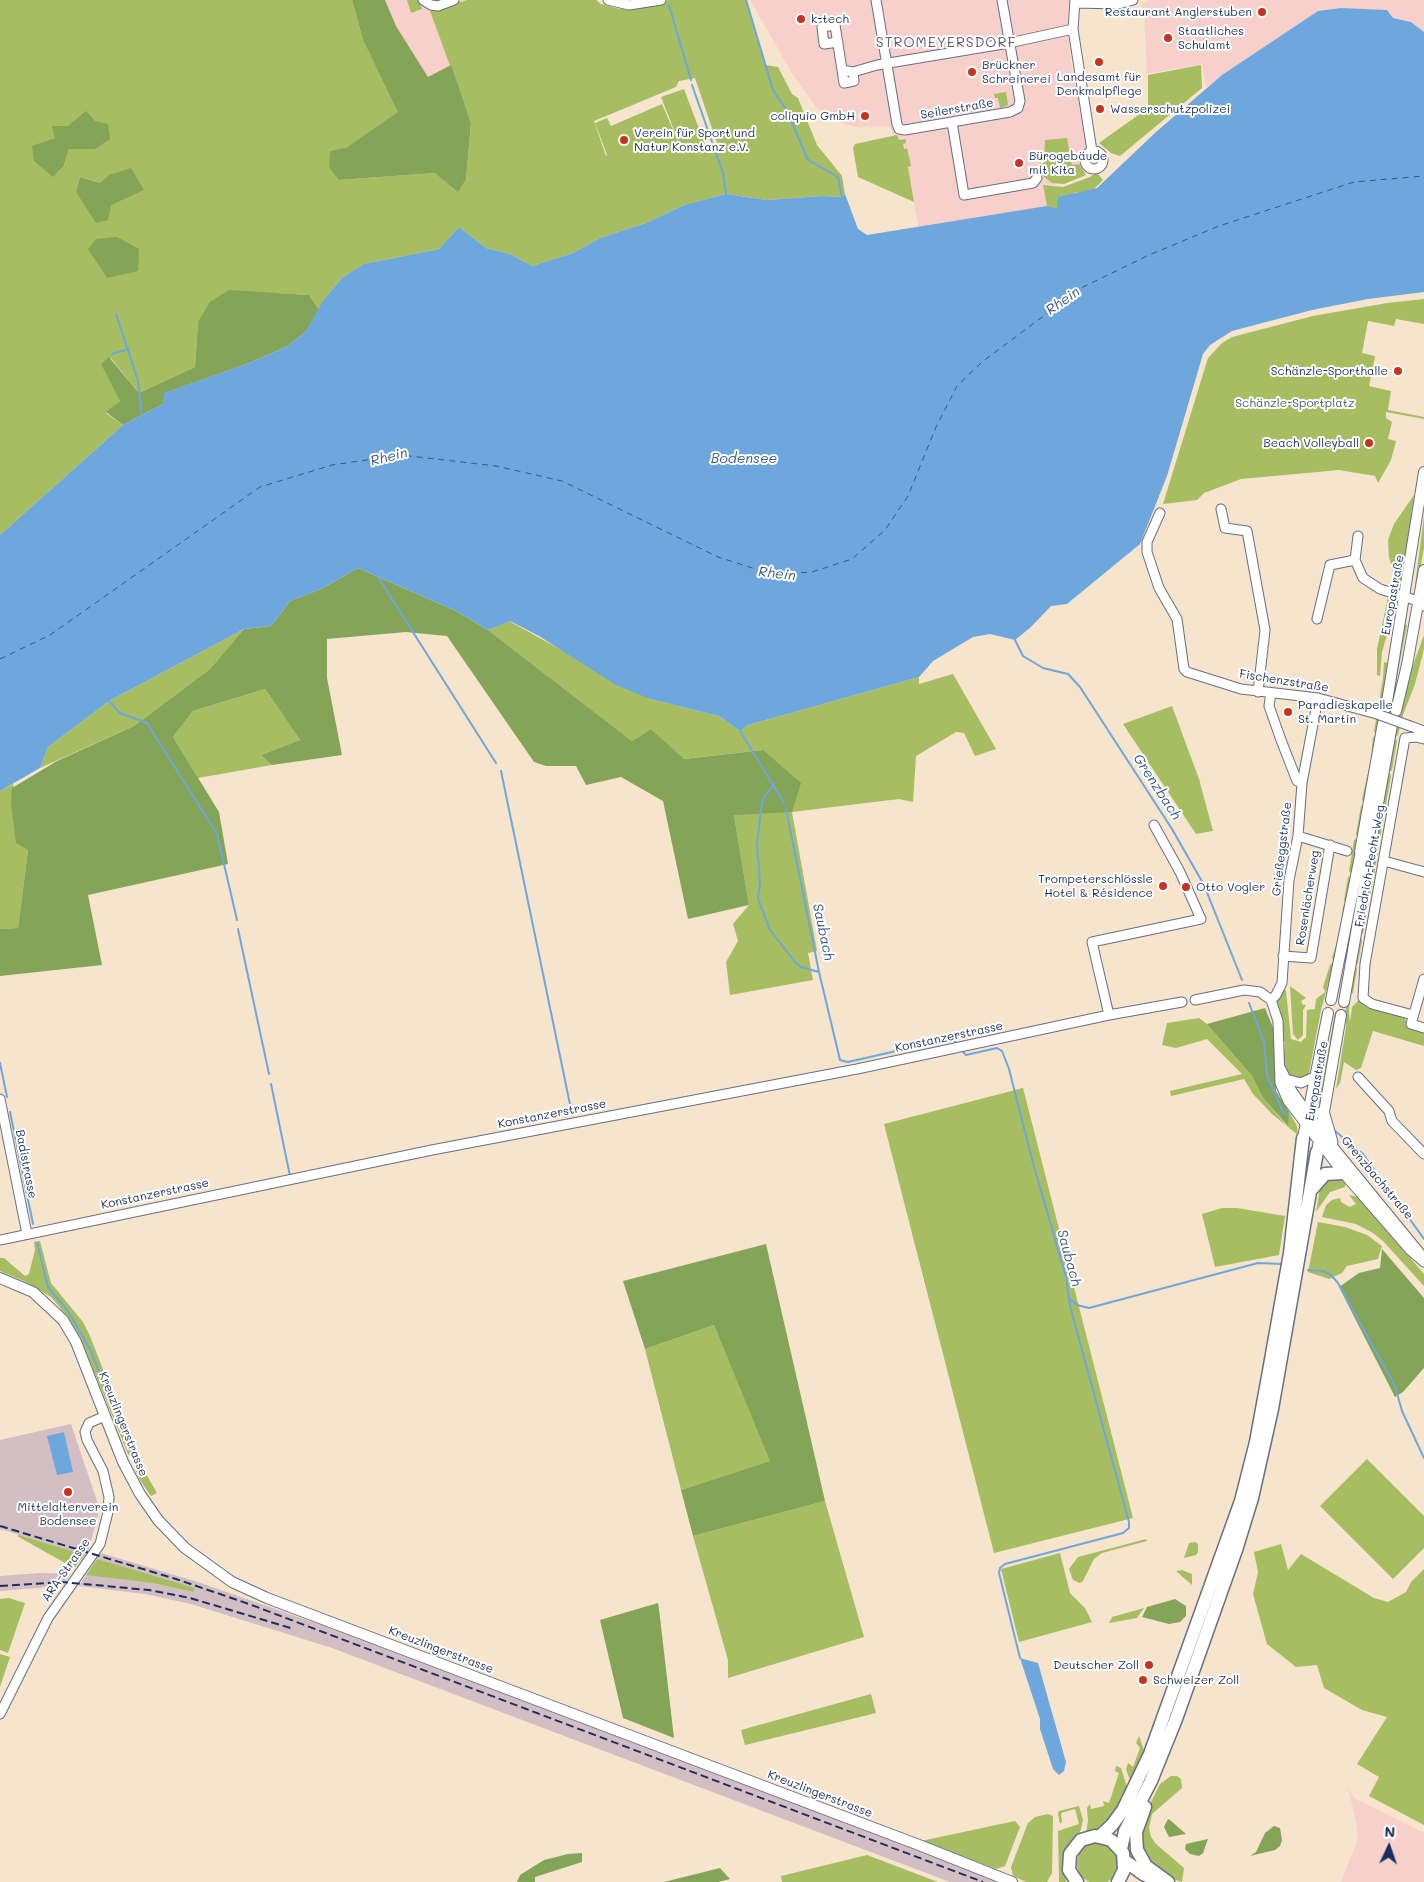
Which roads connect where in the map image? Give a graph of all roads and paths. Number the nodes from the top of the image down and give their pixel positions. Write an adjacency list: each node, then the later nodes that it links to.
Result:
1 (423, 0): 2 (street)
2 (454, 0)
3 (608, 0): 4 (street)
4 (660, 0)
5 (876, 0): 12 (street)
6 (1002, 0): 11 (street)
7 (1133, 0): 8 (street)
8 (1075, 1): 9 (street)
9 (1073, 29): 11 (street); 14 (street)
10 (838, 42): 12 (street)
11 (1009, 43): 12 (street); 13 (street, Seilerstraße)
12 (887, 64): 13 (street, Seilerstraße)
13 (952, 122): 15 (street)
14 (1092, 150)
15 (1037, 178)
16 (1424, 472): 22 (main road, Europastraße)
17 (1221, 509): 25 (street)
18 (1160, 513): 25 (street, Fischenzstraße)
19 (1358, 536): 20 (street)
20 (1355, 560): 22 (street); 24 (street)
21 (1424, 570): 23 (main road, Europastraße)
22 (1405, 596): 23 (street); 23 (main road, Europastraße)
23 (1422, 602)
24 (1318, 619)
25 (1258, 692): 26 (street, Fischenzstraße)
26 (1271, 692): 27 (street, Fischenzstraße); 31 (street)
27 (1318, 698): 29 (street, Fischenzstraße, bridge); 31 (street, Grießeggstraße)
28 (1388, 724): 36 (main road)
29 (1424, 731)
30 (1424, 739): 37 (street, Friedrich-Pecht-Weg)
31 (1302, 782): 33 (street, Grießeggstraße)
32 (1154, 825): 47 (street)
33 (1298, 836): 34 (street); 39 (street, Grießeggstraße)
34 (1330, 845): 35 (street); 39 (street, Rosenlächerweg)
35 (1347, 851)
36 (1365, 855): 43 (main road); 45 (main road)
37 (1384, 861): 38 (street); 49 (street, Friedrich-Pecht-Weg)
38 (1424, 872)
39 (1283, 956): 42 (street, Grießeggstraße)
40 (1424, 979): 49 (street)
41 (1195, 1000): 42 (street)
42 (1271, 1000): 51 (street)
43 (1331, 1000)
44 (1182, 1002): 47 (street, Konstanzerstrasse)
45 (1344, 1002)
46 (1328, 1012): 52 (main road, Europastraße)
47 (1109, 1015): 62 (street, Konstanzerstrasse)
48 (1341, 1015): 56 (main road, Europastraße)
49 (1413, 1015): 50 (street)
50 (1424, 1028)
51 (1279, 1067): 54 (street); 57 (street)
52 (1316, 1076): 54 (street); 57 (main road, Europastraße)
53 (1358, 1077): 59 (street)
54 (1286, 1079): 57 (street)
55 (0, 1099): 62 (street, Badistrasse)
56 (1324, 1111): 57 (main road, Europastraße); 57 (street); 58 (street)
57 (1313, 1134): 58 (street, Grenzbachstraße); 60 (street, Grenzbachstraße); 61 (highway); 70 (highway)
58 (1337, 1150): 64 (street, Grenzbachstraße)
59 (1424, 1154)
60 (1343, 1173): 61 (highway); 65 (street, Grenzbachstraße)
61 (1311, 1190): 69 (highway)
62 (27, 1234): 63 (street, Konstanzerstrasse)
63 (0, 1240)
64 (1424, 1258)
65 (1424, 1262)
66 (0, 1278): 67 (main road, Kreuzlingerstrasse)
67 (105, 1416): 68 (street, ARA-Strasse); 73 (main road, Kreuzlingerstrasse)
68 (0, 1714)
69 (1145, 1792): 71 (highway); 76 (highway)
70 (1099, 1837): 71 (highway); 72 (highway)
71 (1123, 1854): 74 (highway); 75 (highway)
72 (1073, 1881)
73 (1012, 1882)
74 (1118, 1882)
75 (1161, 1882)
76 (1168, 1882)

